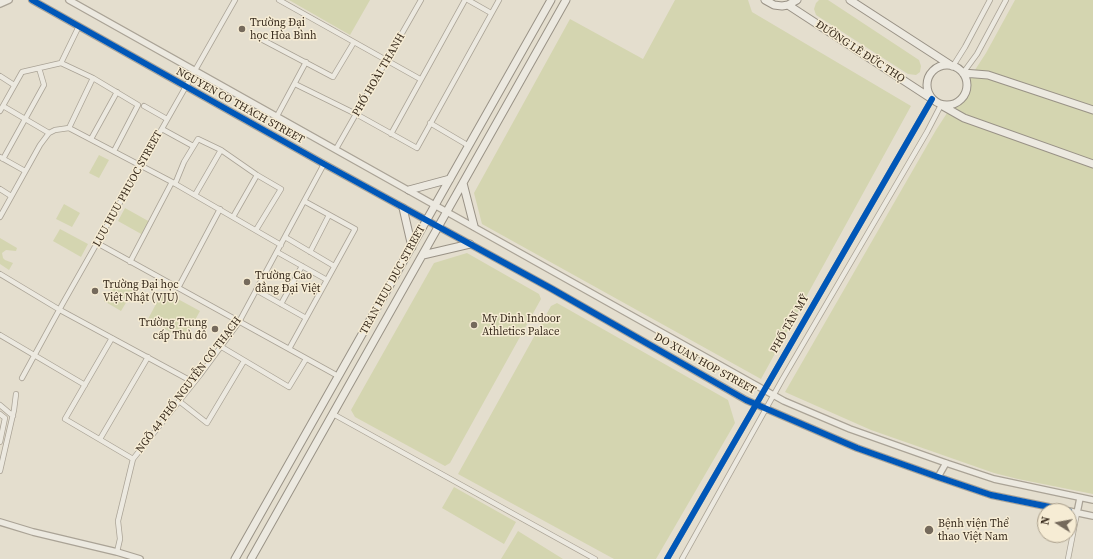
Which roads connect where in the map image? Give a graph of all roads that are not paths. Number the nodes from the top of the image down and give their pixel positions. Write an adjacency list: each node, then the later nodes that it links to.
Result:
1 (9, 0): 15 (street)
2 (32, 0): 19 (street, NGUYEN CO THACH STREET)
3 (69, 0): 21 (street, NGUYEN CO THACH STREET)
4 (235, 0): 29 (street, LUU HUU PHUOC STREET)
5 (279, 0): 23 (street)
6 (466, 0): 18 (street); 33 (street)
7 (499, 0): 18 (street)
8 (566, 0): 67 (main road, TRAN HUU DUC STREET)
9 (765, 0): 17 (main road)
10 (797, 0): 17 (main road)
11 (850, 0): 27 (main road)
12 (990, 0): 27 (street)
13 (1006, 0): 30 (street)
14 (419, 1): 24 (street, PHỐ HOÀI THANH)
15 (0, 2)
16 (548, 2): 55 (main road, TRAN HUU DUC STREET)
17 (788, 5): 38 (main road, ĐƯỜNG LÊ ĐỨC THỌ)
18 (491, 13): 48 (street)
19 (78, 26): 26 (street); 36 (street, NGUYEN CO THACH STREET)
20 (142, 34): 21 (street)
21 (139, 39): 29 (street, NGUYEN CO THACH STREET)
22 (260, 39): 25 (street)
23 (354, 42): 24 (street); 25 (street)
24 (387, 60): 33 (street); 44 (street, PHỐ HOÀI THANH)
25 (306, 62): 34 (street)
26 (61, 63): 28 (street); 32 (street)
27 (953, 66): 30 (main road); 38 (main road)
28 (39, 68): 35 (street); 47 (street)
29 (195, 71): 36 (street, LUU HUU PHUOC STREET); 45 (street, NGUYEN CO THACH STREET)
30 (963, 73): 39 (main road); 42 (main road)
31 (0, 76): 35 (street)
32 (93, 78): 37 (street); 49 (street)
33 (420, 79): 52 (street)
34 (295, 84): 44 (street); 45 (street)
35 (14, 85): 40 (street)
36 (186, 87): 46 (street, LUU HUU PHUOC STREET); 60 (street, NGUYEN CO THACH STREET)
37 (117, 92): 41 (street); 53 (street)
38 (932, 99): 39 (main road); 115 (street, PHỐ TÂN MỸ)
39 (941, 105): 61 (main road); 117 (street, PHỐ TÂN MỸ)
40 (3, 106): 43 (street); 47 (street)
41 (141, 106): 46 (street); 58 (street)
42 (1093, 110)
43 (0, 111)
44 (356, 114): 52 (street); 57 (street, PHỐ HOÀI THANH)
45 (277, 116): 57 (street, NGUYEN CO THACH STREET)
46 (167, 119): 50 (street, LUU HUU PHUOC STREET)
47 (26, 120): 51 (street); 59 (street)
48 (430, 123): 52 (street); 55 (street)
49 (68, 128): 51 (street); 53 (street)
50 (162, 129): 54 (street); 62 (street, LUU HUU PHUOC STREET)
51 (48, 133): 63 (street)
52 (391, 134)
53 (91, 139): 58 (street)
54 (193, 146): 56 (street); 66 (street)
55 (469, 146): 65 (main road, TRAN HUU DUC STREET)
56 (221, 150): 64 (street); 70 (street)
57 (336, 150): 69 (street, NGUYEN CO THACH STREET)
58 (114, 151): 62 (street)
59 (1, 158): 63 (street)
60 (324, 164): 72 (street, NGÕ 44 PHỐ NGUYỄN CƠ THẠCH); 74 (street, NGUYEN CO THACH STREET)
61 (1093, 164)
62 (141, 165): 66 (street); 85 (street, LUU HUU PHUOC STREET)
63 (25, 171): 71 (street)
64 (258, 175): 79 (street); 83 (street)
65 (450, 178): 69 (main road); 73 (main road, TRAN HUU DUC STREET)
66 (173, 183): 70 (street); 92 (street)
67 (463, 183): 76 (main road, TRAN HUU DUC STREET); 81 (main road)
68 (0, 189): 71 (street)
69 (409, 190): 73 (street, NGUYEN CO THACH STREET)
70 (195, 195): 75 (street)
71 (11, 196): 78 (street)
72 (304, 201): 77 (street); 84 (street, NGÕ 44 PHỐ NGUYỄN CƠ THẠCH)
73 (435, 205): 76 (street, NGUYEN CO THACH STREET); 80 (main road, TRAN HUU DUC STREET)
74 (403, 208): 80 (street, NGUYEN CO THACH STREET); 88 (main road)
75 (220, 209): 79 (street); 97 (street)
76 (447, 212): 81 (street, DO XUAN HOP STREET); 82 (main road, TRAN HUU DUC STREET)
77 (329, 215): 90 (street); 94 (street)
78 (0, 217)
79 (234, 217): 83 (street)
80 (427, 220): 82 (street, NGUYEN CO THACH STREET); 88 (main road, TRAN HUU DUC STREET)
81 (474, 226): 115 (street, DO XUAN HOP STREET)
82 (438, 227): 86 (street, DO XUAN HOP STREET); 91 (main road, TRAN HUU DUC STREET)
83 (256, 230): 87 (street)
84 (285, 237): 87 (street, NGÕ 44 PHỐ NGUYỄN CƠ THẠCH); 90 (street)
85 (97, 243): 92 (street); 100 (street, LUU HUU PHUOC STREET)
86 (470, 244): 91 (main road); 119 (street, DO XUAN HOP STREET)
87 (281, 245): 89 (street, NGÕ 44 PHỐ NGUYỄN CƠ THẠCH)
88 (412, 247): 111 (main road, TRAN HUU DUC STREET)
89 (277, 252): 93 (street); 98 (street, NGÕ 44 PHỐ NGUYỄN CƠ THẠCH)
90 (310, 252): 94 (street)
91 (422, 255): 124 (main road, TRAN HUU DUC STREET)
92 (130, 262): 97 (street)
93 (302, 266): 96 (street); 99 (street)
94 (334, 266): 96 (street)
95 (1, 276): 100 (street)
96 (327, 280): 101 (street)
97 (178, 288): 102 (street)
98 (256, 290): 99 (street); 102 (street, NGÕ 44 PHỐ NGUYỄN CƠ THẠCH)
99 (281, 304): 101 (street)
100 (60, 310): 104 (street); 107 (street, LUU HUU PHUOC STREET)
101 (306, 318): 106 (street)
102 (239, 322): 105 (street, NGÕ 44 PHỐ NGUYỄN CƠ THẠCH); 106 (street)
103 (0, 335): 107 (street)
104 (112, 338): 108 (street); 114 (street)
105 (220, 346): 110 (street); 113 (street, NGÕ 44 PHỐ NGUYỄN CƠ THẠCH)
106 (289, 349): 109 (street)
107 (34, 355): 112 (street, LUU HUU PHUOC STREET); 114 (street)
108 (148, 357): 113 (street); 126 (street)
109 (306, 359): 110 (street); 111 (street)
110 (244, 361): 118 (street)
111 (338, 376): 121 (main road, TRAN HUU DUC STREET)
112 (22, 378)
113 (193, 382): 118 (street, NGÕ 44 PHỐ NGUYỄN CƠ THẠCH)
114 (85, 384): 126 (street)
115 (764, 389): 117 (street, DO XUAN HOP STREET); 119 (street, PHỐ TÂN MỸ)
116 (16, 394): 125 (street)
117 (774, 395): 122 (street, PHỐ TÂN MỸ); 129 (street, DO XUAN HOP STREET)
118 (179, 401): 128 (street, NGÕ 44 PHỐ NGUYỄN CƠ THẠCH)
119 (756, 404): 122 (street, DO XUAN HOP STREET); 144 (street, PHỐ TÂN MỸ)
120 (0, 405): 125 (street)
121 (321, 407): 124 (main road); 141 (main road, TRAN HUU DUC STREET)
122 (766, 409): 131 (street, DO XUAN HOP STREET); 145 (street, PHỐ TÂN MỸ)
123 (0, 414): 127 (street)
124 (333, 414): 142 (main road, TRAN HUU DUC STREET); 143 (street)
125 (13, 416): 130 (street)
126 (100, 439): 128 (street)
127 (0, 442)
128 (134, 459): 139 (street, NGÕ 44 PHỐ NGUYỄN CƠ THẠCH)
129 (946, 463): 131 (street); 132 (street, DO XUAN HOP STREET)
130 (0, 471)
131 (938, 477): 134 (street, DO XUAN HOP STREET)
132 (1080, 498): 133 (street, DO XUAN HOP STREET); 135 (street)
133 (1093, 500)
134 (1037, 504)
135 (1077, 513): 136 (street, DO XUAN HOP STREET)
136 (1093, 516)
137 (0, 522): 139 (street)
138 (1071, 543): 146 (street)
139 (117, 552): 140 (street)
140 (140, 559)
141 (235, 559)
142 (251, 559)
143 (595, 559)
144 (667, 559)
145 (682, 559)
146 (1068, 559)

